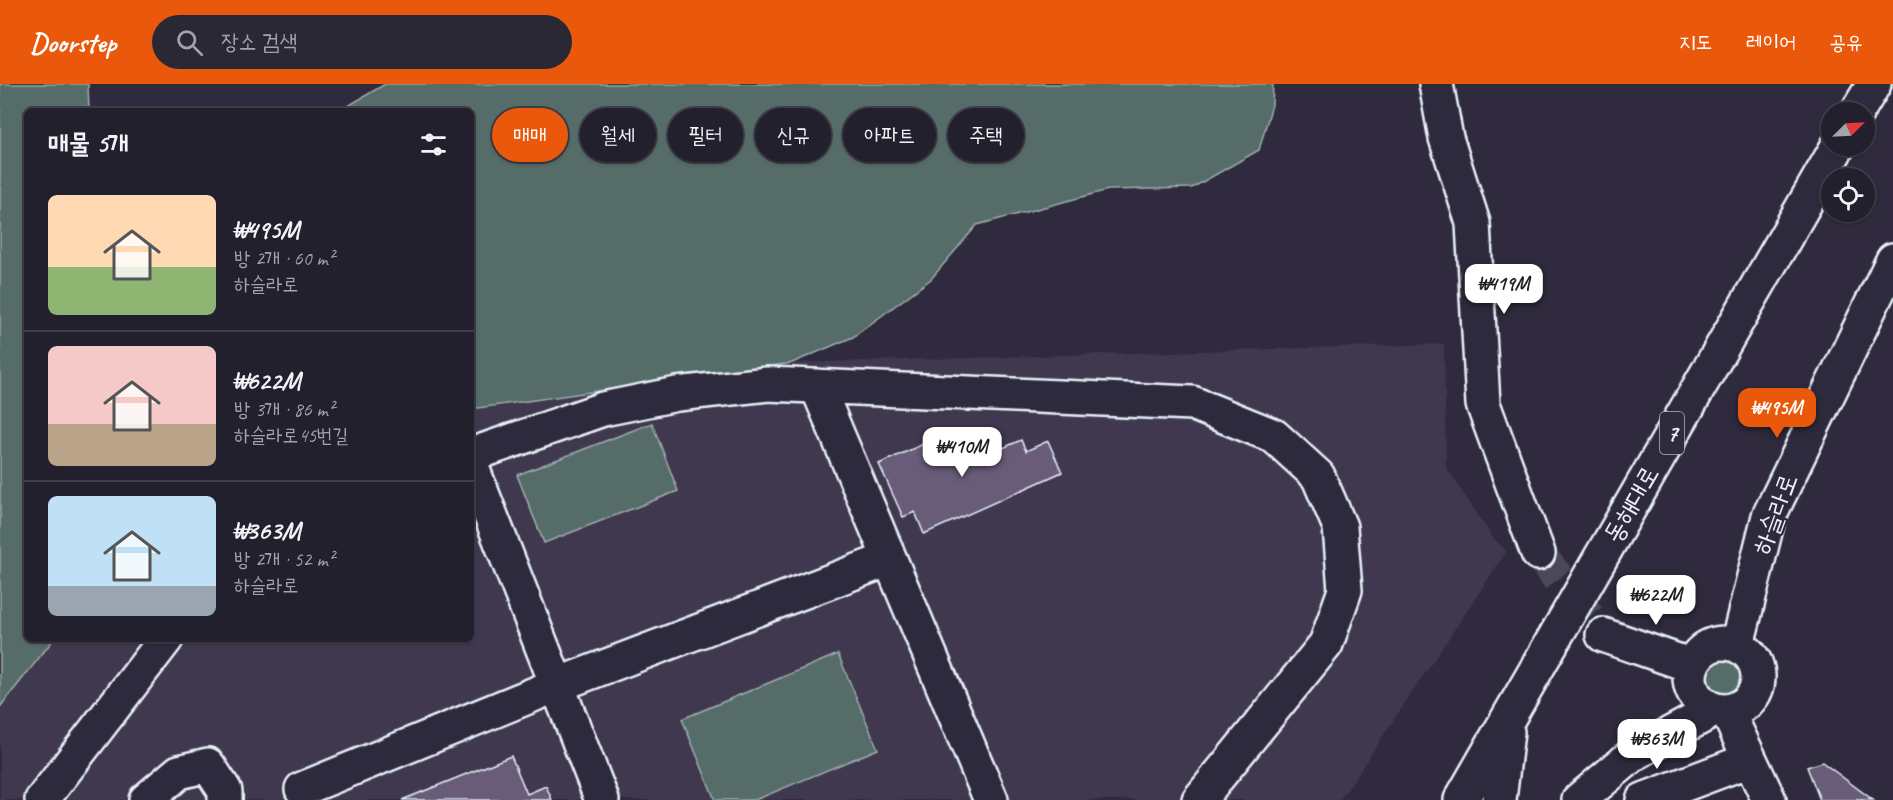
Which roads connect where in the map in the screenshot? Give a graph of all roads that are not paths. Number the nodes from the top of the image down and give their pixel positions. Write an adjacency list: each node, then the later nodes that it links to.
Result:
1 (1436, 84): 9 (street)
2 (1874, 84): 3 (street)
3 (1863, 102)
4 (1832, 156): 17 (street, 동해대로 / 7)
5 (1893, 260): 13 (street, 하슬라로)
6 (817, 386): 7 (street); 10 (street); 25 (street)
7 (474, 453)
8 (474, 473): 15 (street)
9 (1538, 553)
10 (889, 559): 15 (street); 24 (street)
11 (1603, 635): 14 (street)
12 (164, 642): 20 (street)
13 (1737, 645): 14 (street); 16 (street)
14 (1692, 666): 16 (street)
15 (557, 685): 19 (street); 23 (street)
16 (1720, 710): 18 (street); 29 (street)
17 (1508, 721): 26 (street); 27 (street, 동해대로 / 7); 28 (street)
18 (1736, 764): 30 (street); 31 (street); 32 (street)
19 (302, 789)
20 (42, 800)
21 (146, 800): 22 (street)
22 (225, 800)
23 (602, 800)
24 (990, 800)
25 (1199, 800)
26 (1442, 800)
27 (1461, 800)
28 (1499, 800)
29 (1579, 800)
30 (1644, 800)
31 (1687, 800)
32 (1769, 800)

